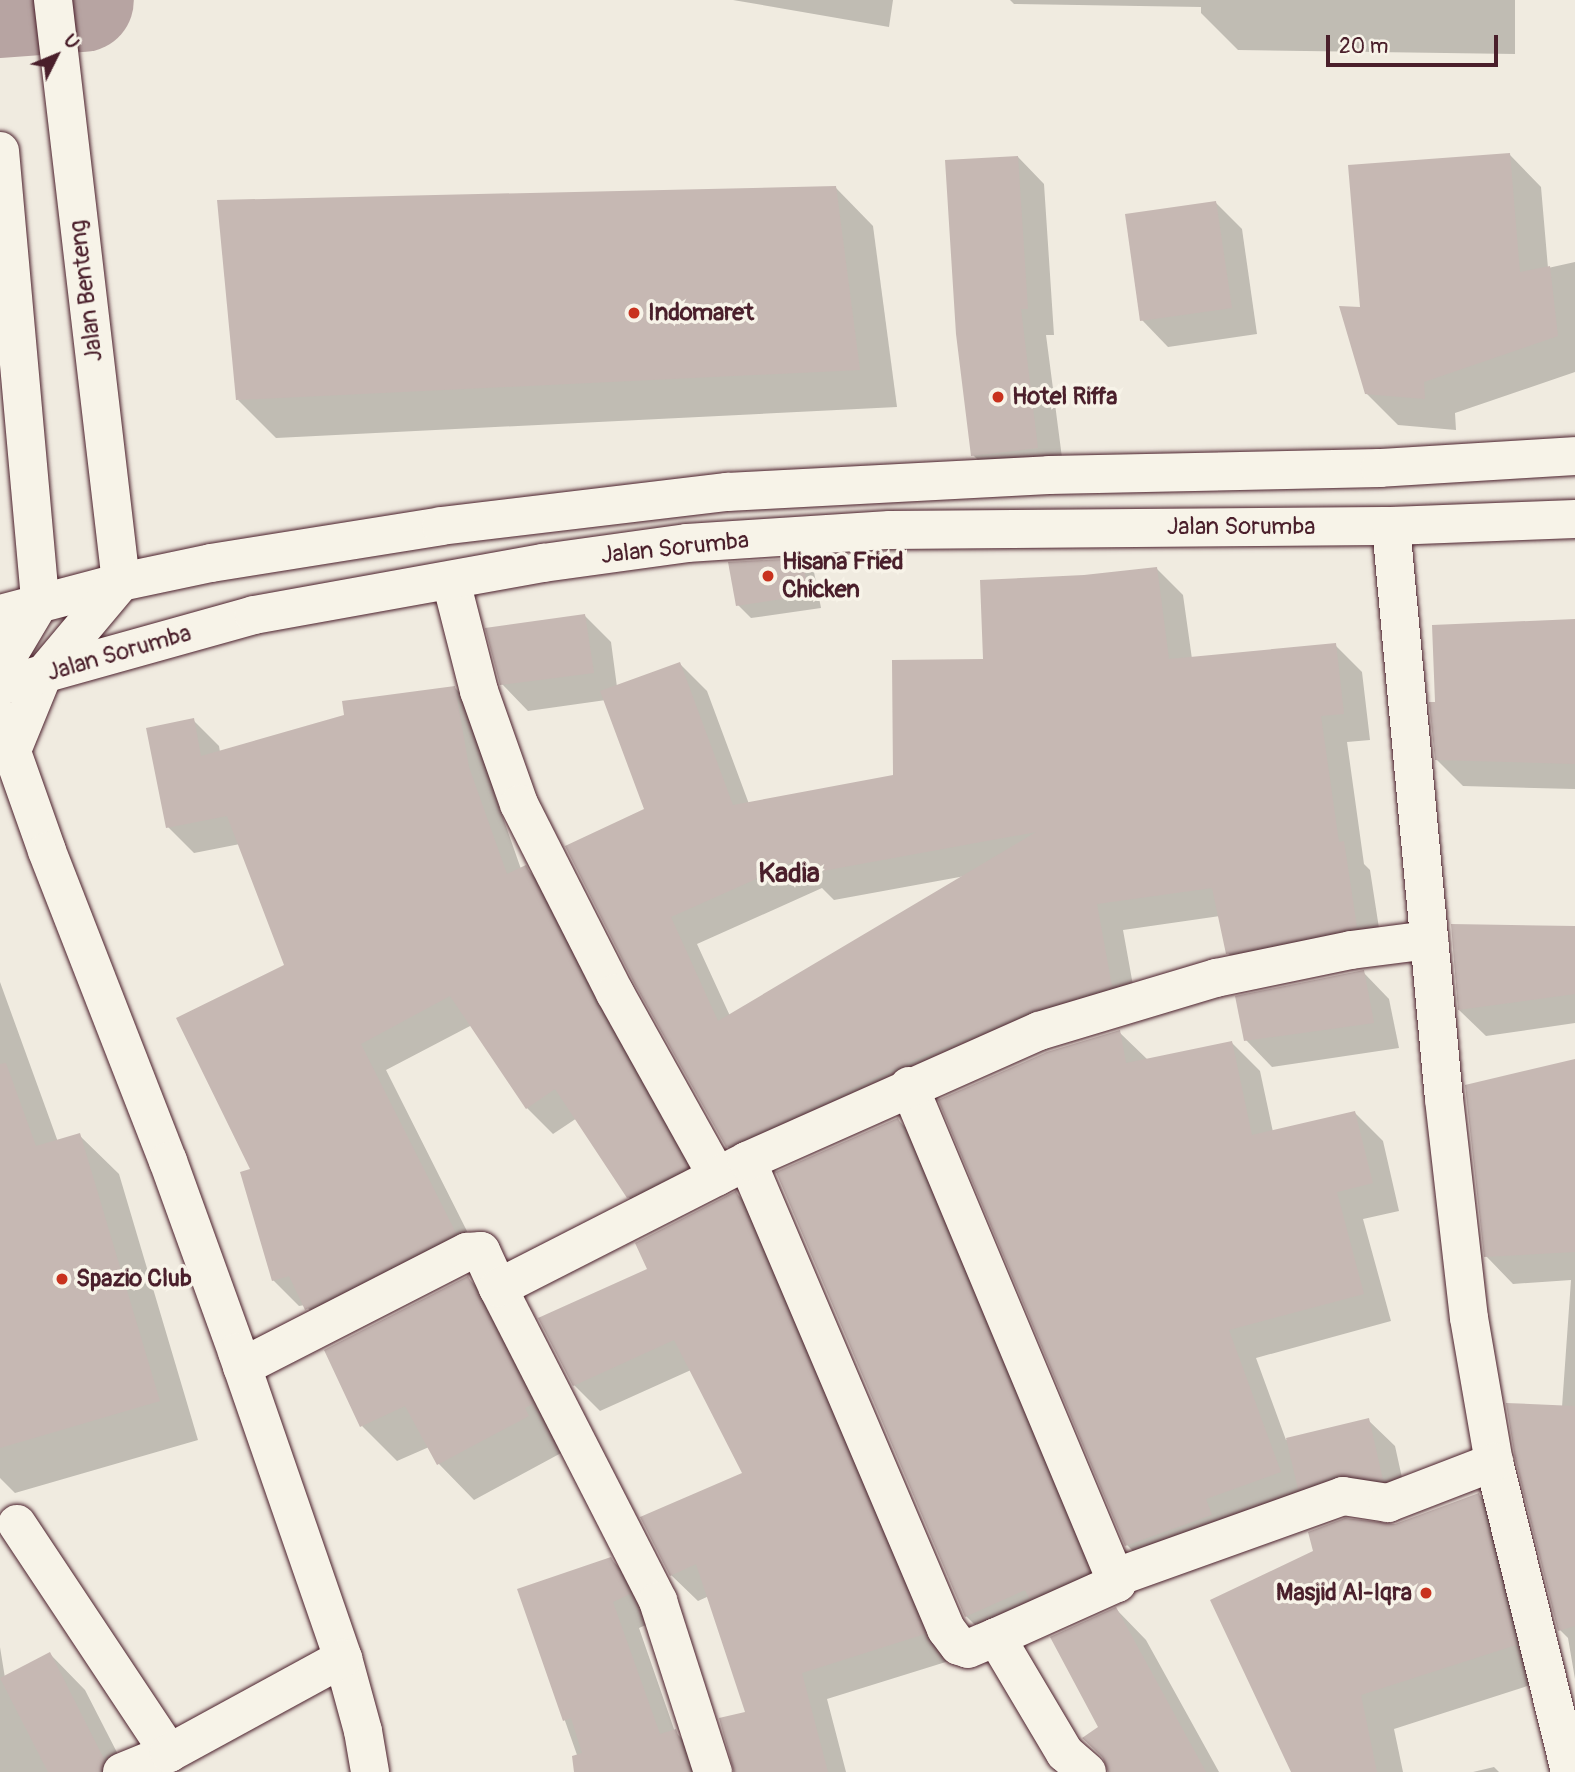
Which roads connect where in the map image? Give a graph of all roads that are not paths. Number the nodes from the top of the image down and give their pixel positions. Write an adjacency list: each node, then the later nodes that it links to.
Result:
1 (53, 0): 7 (street, Jalan Benteng)
2 (0, 151): 8 (street)
3 (1575, 456): 7 (street, Jalan Sorumba)
4 (1575, 519): 5 (street, Jalan Sorumba)
5 (1391, 526): 6 (street, Jalan Sorumba); 14 (street)
6 (451, 581): 11 (street, Jalan Sorumba); 16 (street)
7 (121, 582): 8 (street, Jalan Sorumba); 11 (street)
8 (40, 603): 9 (street, Jalan Sorumba); 10 (street)
9 (0, 614)
10 (0, 669)
11 (43, 675): 12 (street, Jalan Sorumba); 13 (street)
12 (0, 686)
13 (6, 733): 18 (street)
14 (1429, 940): 15 (street); 19 (street)
15 (909, 1086): 16 (street); 21 (street)
16 (732, 1169): 17 (street); 22 (street)
17 (498, 1288): 18 (street); 27 (street)
18 (242, 1367): 23 (street)
19 (1494, 1462): 21 (street); 29 (street)
20 (18, 1524): 24 (street)
21 (1114, 1578): 22 (street)
22 (996, 1637): 28 (street)
23 (342, 1658): 24 (street); 26 (street)
24 (169, 1753): 25 (street)
25 (122, 1772)
26 (370, 1772)
27 (713, 1772)
28 (1087, 1772)
29 (1570, 1772)

